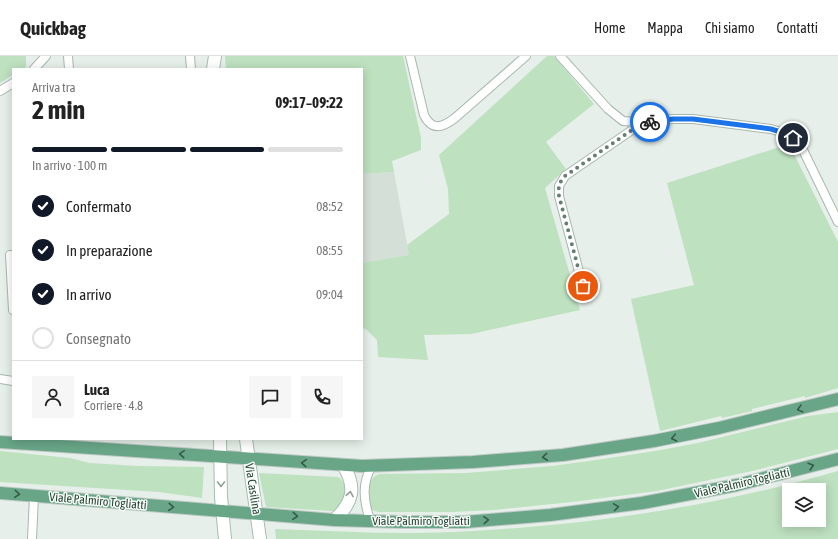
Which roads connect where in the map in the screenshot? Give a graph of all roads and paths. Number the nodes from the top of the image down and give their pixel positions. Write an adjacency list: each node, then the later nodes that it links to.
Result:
1 (46, 56): 7 (street)
2 (68, 56): 8 (street)
3 (190, 56): 9 (street)
4 (410, 56): 5 (street)
5 (526, 56)
6 (560, 56): 12 (street)
7 (35, 68)
8 (69, 68)
9 (191, 68)
10 (12, 84): 11 (street)
11 (0, 91)
12 (638, 122): 13 (street); 16 (street)
13 (838, 222)
14 (10, 255): 15 (street)
15 (12, 292)
16 (586, 298)
17 (0, 379): 18 (street)
18 (12, 382)
19 (838, 399): 28 (main road, one-way to 28)
20 (220, 440): 24 (main road)
21 (246, 440): 25 (main road, Via Casilina)
22 (0, 442): 23 (main road)
23 (94, 444): 24 (main road, one-way to 23)
24 (221, 457): 25 (main road); 31 (main road, one-way to 31)
25 (248, 459): 27 (main road, one-way to 25); 32 (main road, Via Casilina)
26 (838, 459): 34 (main road, Viale Palmiro Togliatti, one-way to 26)
27 (343, 465): 28 (main road); 33 (main road, one-way to 27)
28 (372, 466): 34 (street)
29 (0, 492): 30 (main road, Viale Palmiro Togliatti, one-way to 30)
30 (34, 496): 31 (main road, Viale Palmiro Togliatti, one-way to 31); 35 (street)
31 (222, 511): 32 (main road, Viale Palmiro Togliatti); 36 (main road)
32 (256, 513): 33 (main road, Viale Palmiro Togliatti, one-way to 33); 37 (main road, Via Casilina)
33 (334, 520): 34 (main road, Viale Palmiro Togliatti)
34 (370, 520)
35 (32, 539)
36 (225, 539)
37 (260, 539)

